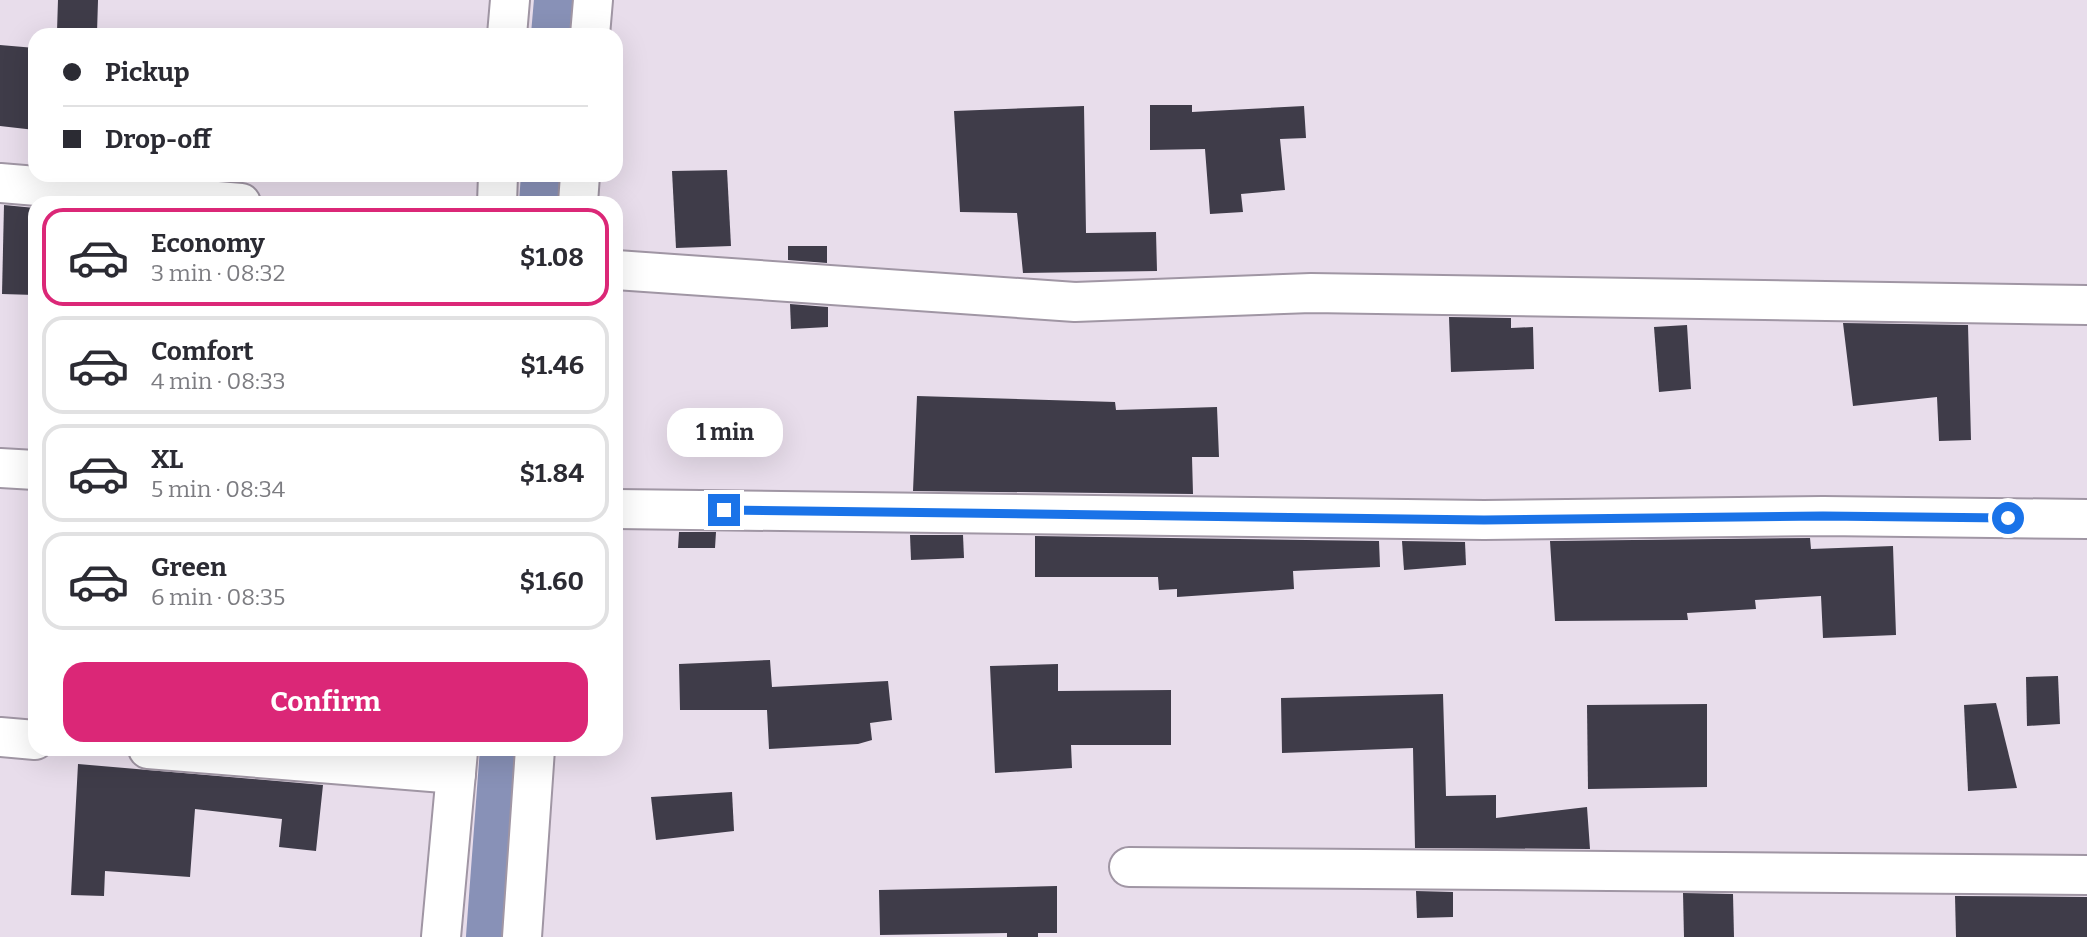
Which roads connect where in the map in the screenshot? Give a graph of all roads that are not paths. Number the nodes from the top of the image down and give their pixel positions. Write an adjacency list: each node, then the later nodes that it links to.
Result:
1 (510, 0): 3 (street)
2 (593, 0): 4 (street)
3 (508, 28)
4 (591, 28)
5 (0, 183): 6 (street)
6 (157, 196)
7 (623, 270): 8 (street)
8 (2087, 305)
9 (0, 468): 10 (street)
10 (28, 470)
11 (623, 509): 12 (street)
12 (2087, 519)
13 (0, 737): 14 (street)
14 (28, 739)
15 (314, 756): 17 (street)
16 (535, 756): 21 (street)
17 (457, 762): 20 (street)
18 (1129, 867): 19 (street)
19 (2087, 875)
20 (442, 937)
21 (522, 937)

